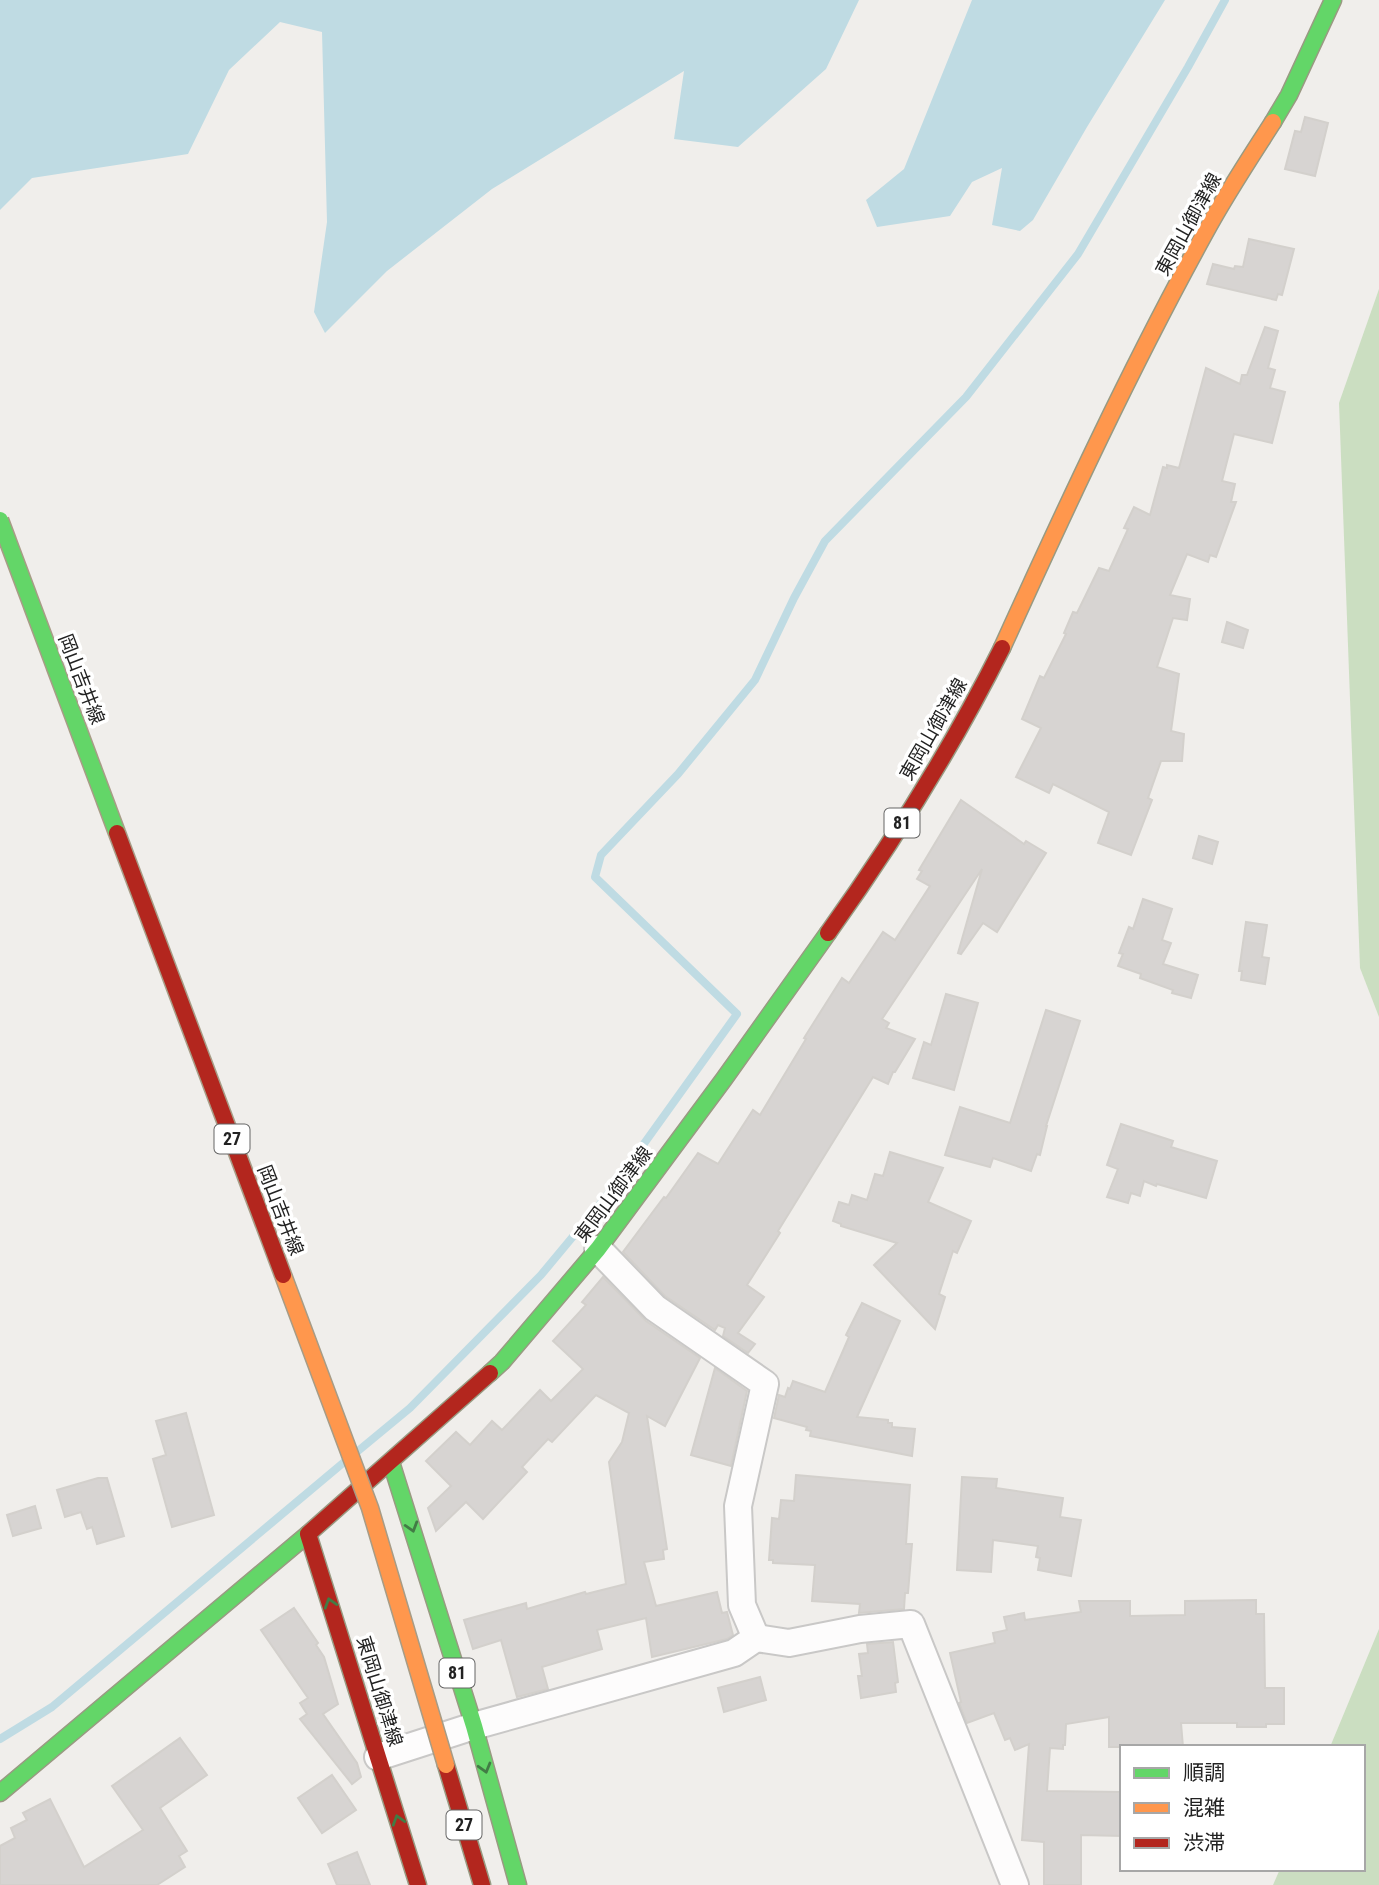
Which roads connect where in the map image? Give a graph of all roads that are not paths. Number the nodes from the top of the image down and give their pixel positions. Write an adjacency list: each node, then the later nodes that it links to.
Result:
1 (1333, 0): 3 (main road, 東岡山御津線 / 81)
2 (0, 520): 11 (main road, 岡山吉井線 / 27, bridge)
3 (598, 1249): 4 (main road, 東岡山御津線 / 81); 6 (street)
4 (391, 1462): 5 (main road, 東岡山御津線 / 81); 7 (main road, 81, one-way to 7)
5 (308, 1534): 8 (main road, 東岡山御津線, one-way to 5); 9 (main road)
6 (756, 1638): 7 (street); 13 (street)
7 (474, 1726): 8 (street); 12 (main road, 81, one-way to 12)
8 (378, 1757): 10 (main road, 東岡山御津線, one-way to 8)
9 (0, 1793)
10 (418, 1885)
11 (482, 1885)
12 (518, 1885)
13 (1015, 1885)

